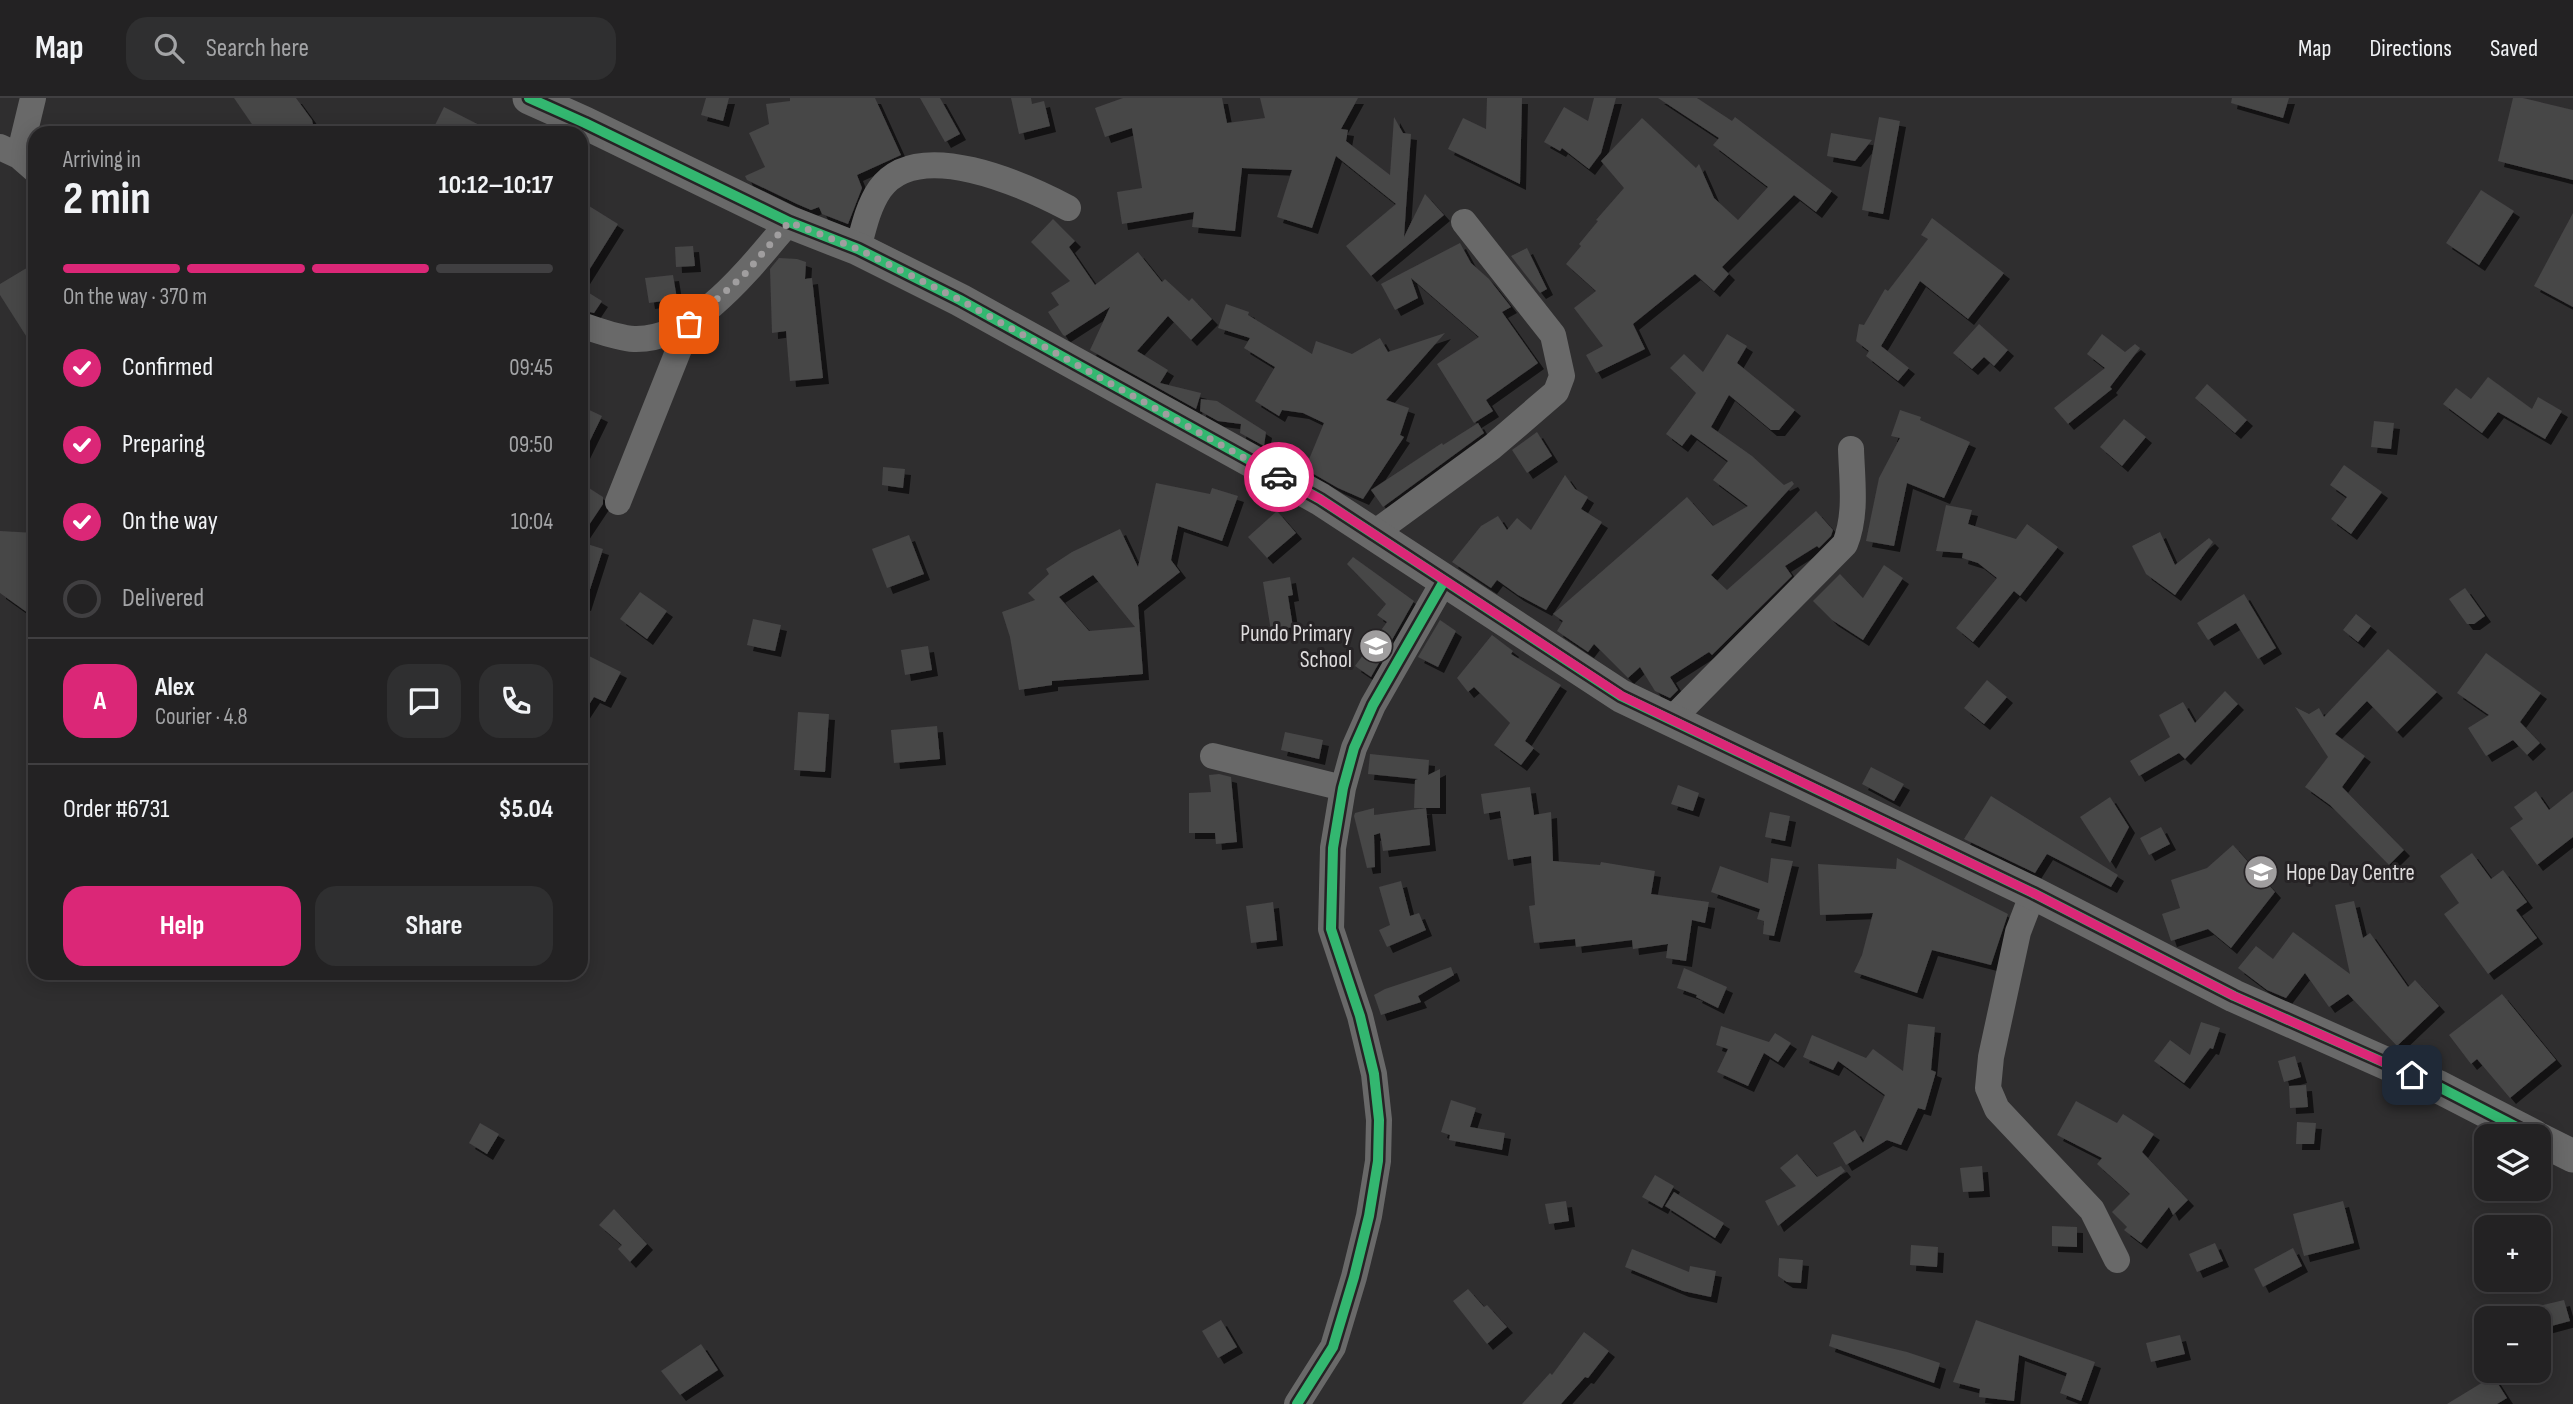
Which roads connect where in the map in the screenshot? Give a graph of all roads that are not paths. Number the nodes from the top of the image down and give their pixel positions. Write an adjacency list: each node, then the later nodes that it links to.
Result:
1 (33, 98): 3 (street)
2 (529, 98): 5 (street)
3 (18, 158)
4 (1068, 208): 7 (street)
5 (789, 222): 7 (street); 8 (street)
6 (1464, 222): 12 (street)
7 (858, 249): 12 (street)
8 (689, 324): 9 (street); 11 (street)
9 (588, 328)
10 (1851, 449): 14 (street)
11 (618, 502)
12 (1373, 534): 13 (street)
13 (1444, 582): 14 (street); 16 (street)
14 (1671, 720): 17 (street)
15 (1213, 757): 16 (street)
16 (1343, 788): 22 (street)
17 (2033, 893): 18 (street); 21 (street)
18 (2511, 1124)
19 (2551, 1145): 20 (street)
20 (2573, 1156)
21 (2117, 1260)
22 (1297, 1404)

